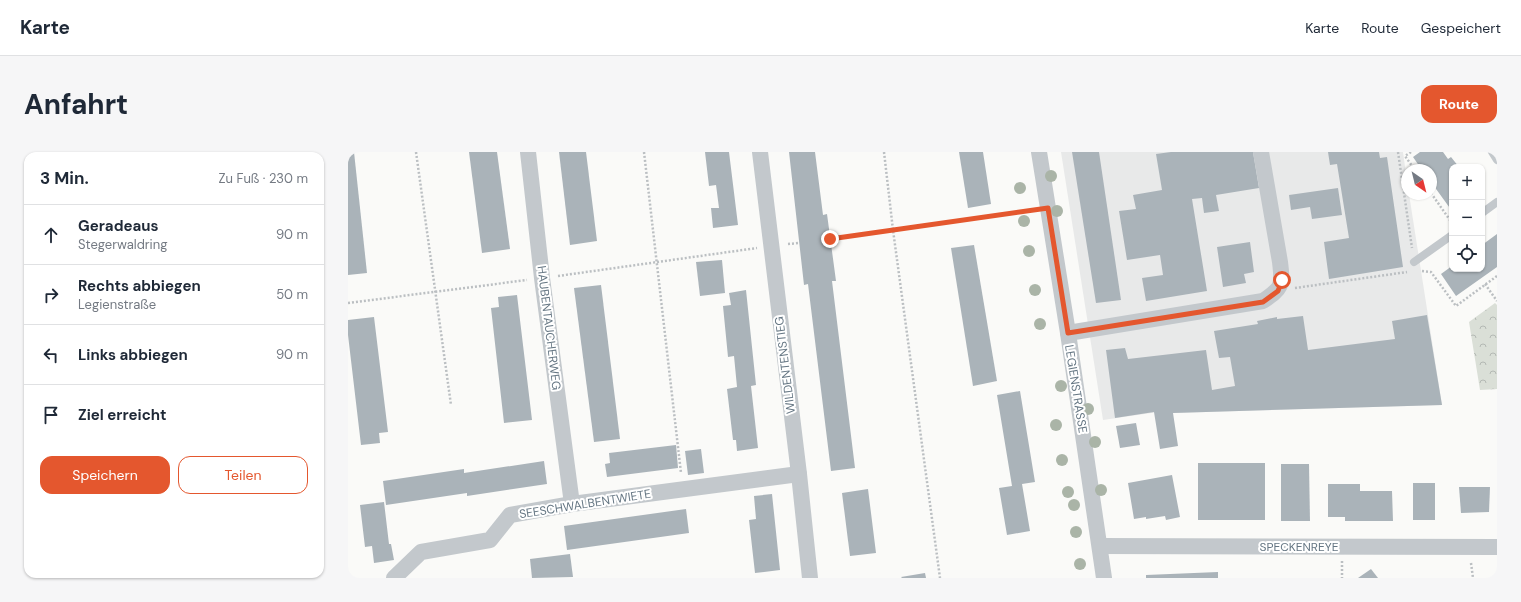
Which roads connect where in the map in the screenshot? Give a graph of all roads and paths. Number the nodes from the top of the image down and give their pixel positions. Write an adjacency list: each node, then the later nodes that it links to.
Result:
1 (416, 152): 29 (path)
2 (528, 152): 27 (street, HAUBENTAUCHERWEG)
3 (644, 152): 23 (path)
4 (760, 152): 22 (street, WILDENTENSTIEG)
5 (884, 152): 18 (path)
6 (1039, 152): 15 (street, LEGIENSTRASSE)
7 (1261, 152): 30 (street)
8 (1398, 152): 24 (path)
9 (1411, 152): 12 (path)
10 (1492, 152): 11 (lane)
11 (1497, 160)
12 (1411, 164)
13 (1436, 200): 17 (path)
14 (1497, 202): 16 (lane)
15 (1048, 208): 18 (path); 33 (street, LEGIENSTRASSE)
16 (1485, 211)
17 (1449, 219)
18 (893, 230): 20 (path); 42 (path)
19 (1451, 236): 24 (lane)
20 (830, 239)
21 (799, 243): 22 (path)
22 (771, 246): 23 (path); 35 (street, WILDENTENSTIEG)
23 (657, 262): 27 (path); 36 (path)
24 (1414, 262): 25 (path)
25 (1416, 270): 28 (path); 30 (path)
26 (1497, 276): 28 (path)
27 (542, 278): 29 (path); 37 (street, HAUBENTAUCHERWEG)
28 (1486, 284): 31 (path)
29 (435, 291): 32 (path); 34 (path)
30 (1278, 291): 33 (street)
31 (1497, 300)
32 (348, 303)
33 (1068, 333): 38 (street, LEGIENSTRASSE)
34 (451, 405)
35 (799, 474): 36 (street, SEESCHWALBENTWIETE); 41 (street, WILDENTENSTIEG)
36 (682, 489): 37 (street, SEESCHWALBENTWIETE)
37 (572, 504): 40 (street, SEESCHWALBENTWIETE)
38 (1100, 546): 39 (street, SPECKENREYE); 43 (street, LEGIENSTRASSE)
39 (1497, 547)
40 (394, 578)
41 (810, 578)
42 (940, 578)
43 (1104, 578)

